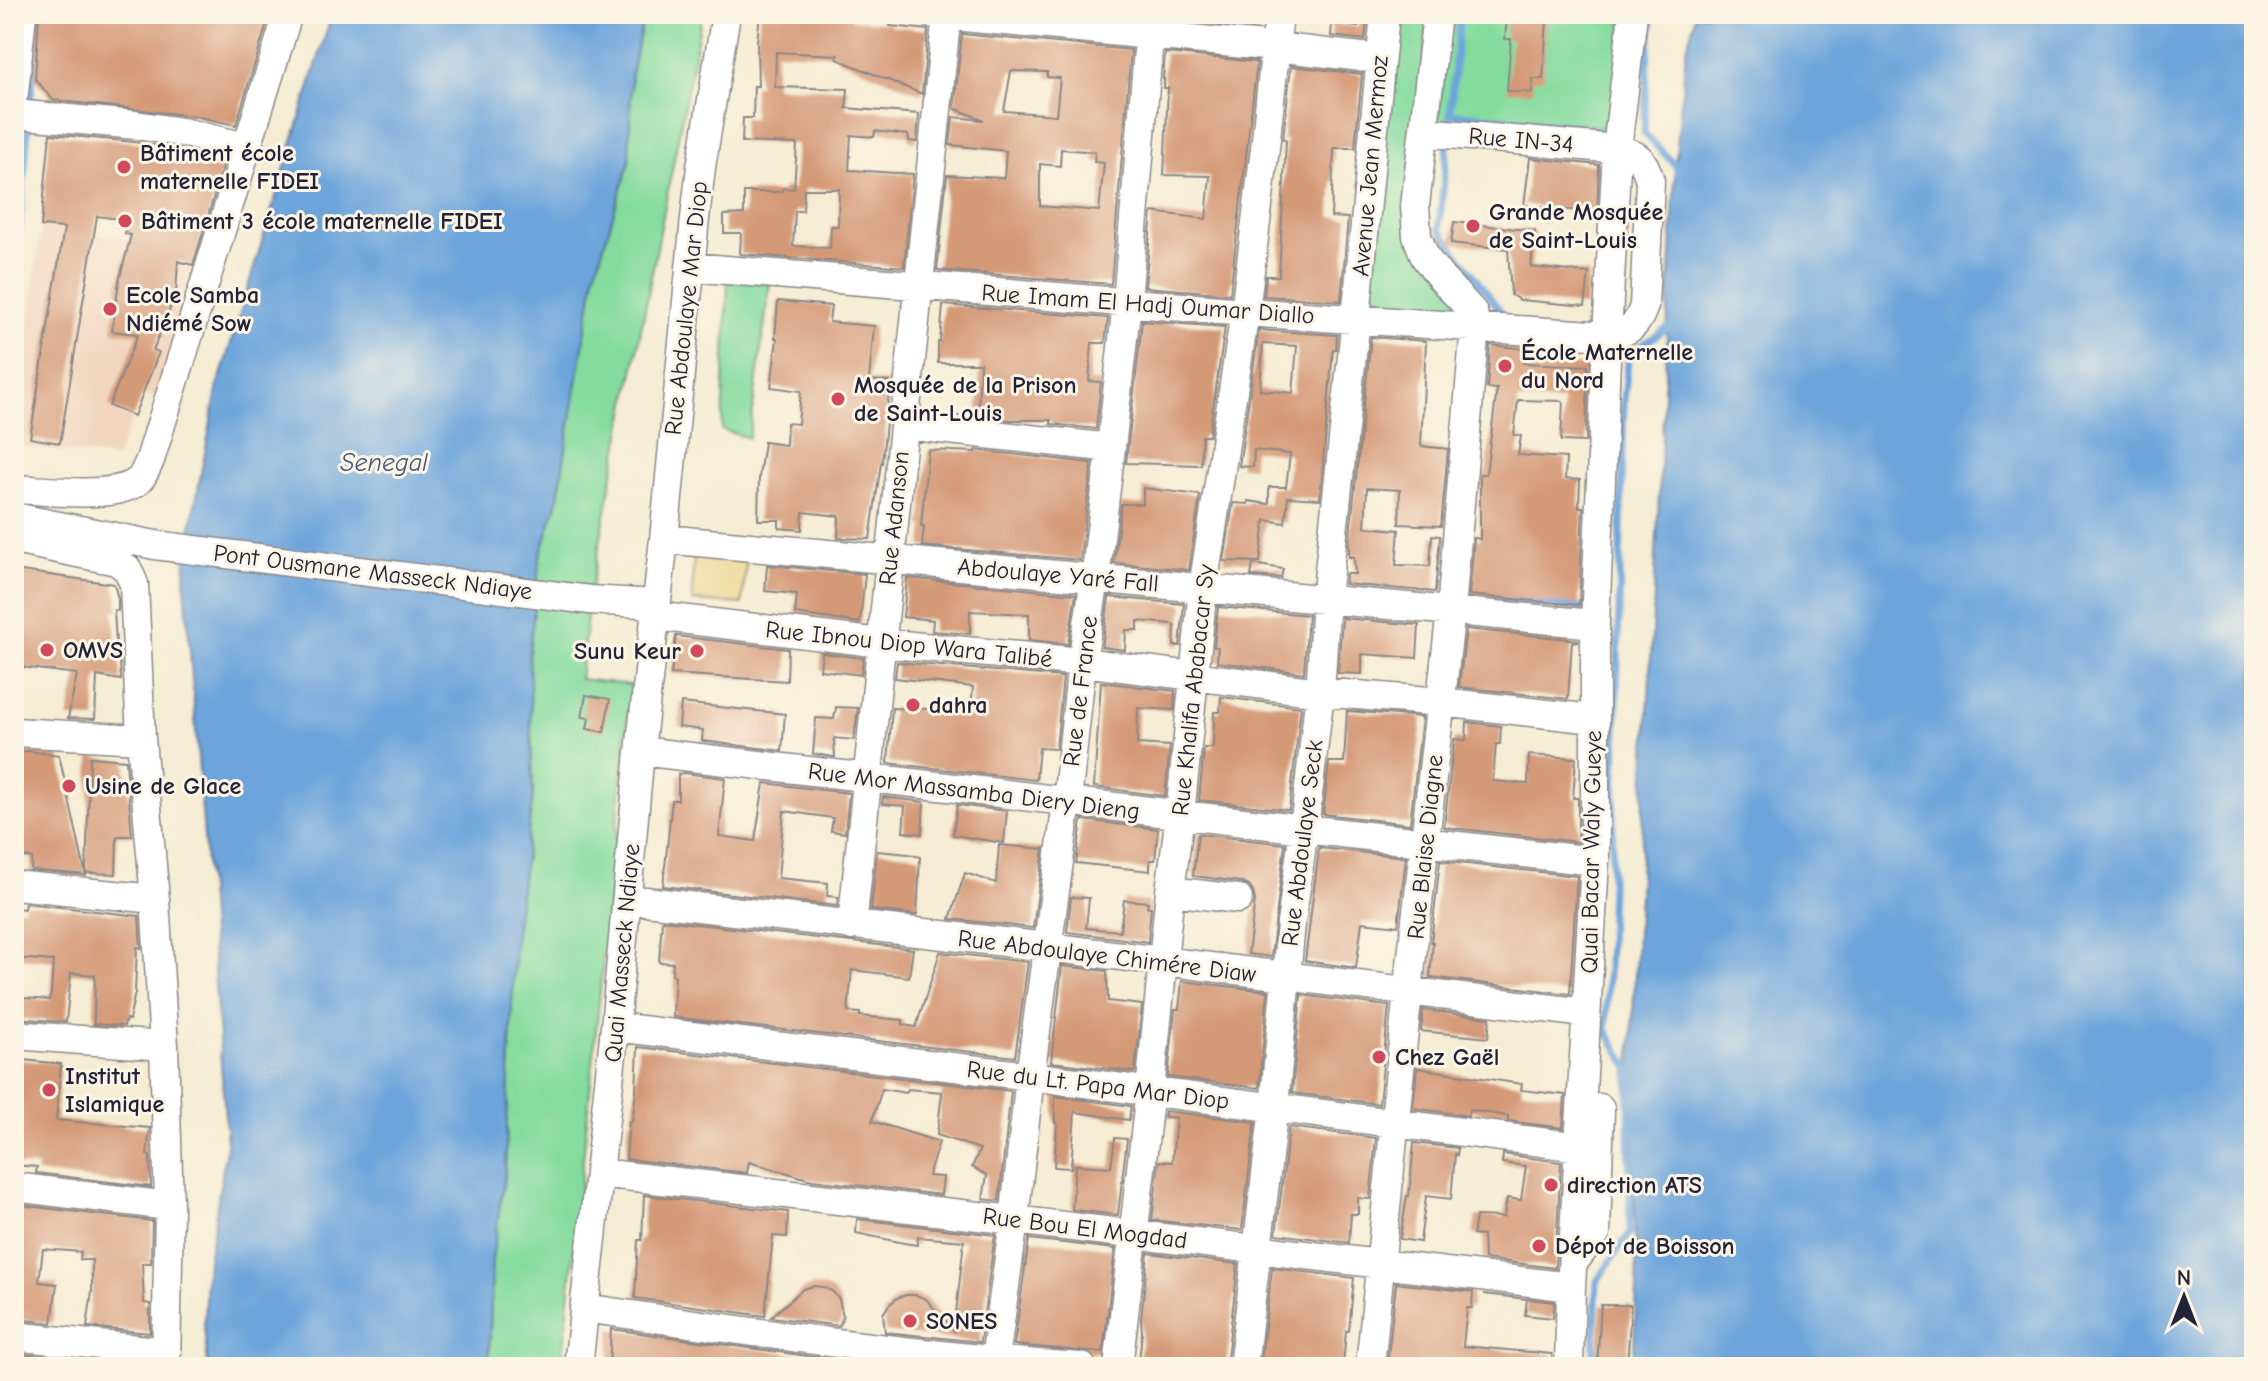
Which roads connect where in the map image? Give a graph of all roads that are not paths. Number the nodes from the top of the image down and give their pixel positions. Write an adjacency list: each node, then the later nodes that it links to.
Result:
1 (22, 14): 12 (street)
2 (288, 14): 15 (street)
3 (726, 14): 17 (street, Rue Abdoulaye Mar Diop)
4 (1279, 14): 10 (street, Rue Khalifa Ababacar Sy)
5 (1385, 14): 11 (street, Avenue Jean Mermoz)
6 (1437, 14): 14 (street, Avenue Jean Mermoz)
7 (1633, 14): 16 (street, Quai Bacar Waly Gueye)
8 (942, 15): 9 (street); 18 (street, Rue Adanson)
9 (1149, 25): 10 (street); 19 (street, Rue de France)
10 (1275, 47): 11 (street); 20 (street, Rue Khalifa Ababacar Sy)
11 (1379, 59): 21 (street, Avenue Jean Mermoz)
12 (14, 93)
13 (14, 114): 15 (street)
14 (1424, 132): 16 (street, Rue IN-34); 22 (street, Avenue Jean Mermoz)
15 (246, 147): 26 (street)
16 (1617, 149): 23 (street, Quai Bacar Waly Gueye)
17 (690, 267): 18 (street, Rue Imam El Hadj Oumar Diallo); 28 (street, Rue Abdoulaye Mar Diop)
18 (918, 287): 19 (street, Rue Imam El Hadj Oumar Diallo); 24 (street, Rue Adanson)
19 (1127, 302): 20 (street, Rue Imam El Hadj Oumar Diallo); 25 (street, Rue de France)
20 (1245, 312): 21 (street, Rue Imam El Hadj Oumar Diallo); 32 (street, Rue Khalifa Ababacar Sy)
21 (1356, 318): 22 (street, Rue Imam El Hadj Oumar Diallo); 33 (street, Rue Abdoulaye Seck)
22 (1475, 326): 23 (street, Rue Imam El Hadj Oumar Diallo); 35 (street, Rue Blaise Diagne)
23 (1607, 336): 36 (street, Quai Bacar Waly Gueye)
24 (904, 425): 25 (street); 30 (street, Rue Adanson)
25 (1111, 448): 31 (street, Rue de France)
26 (14, 489)
27 (14, 517): 34 (street, Pont Ousmane Masseck Ndiaye)
28 (664, 539): 30 (street, Abdoulaye Yaré Fall); 34 (street, Rue Abdoulaye Mar Diop)
29 (14, 540): 44 (street)
30 (889, 559): 31 (street, Abdoulaye Yaré Fall); 37 (street, Rue Adanson)
31 (1095, 579): 32 (street, Abdoulaye Yaré Fall); 38 (street, Rue de France)
32 (1203, 588): 33 (street, Abdoulaye Yaré Fall); 39 (street, Rue Khalifa Ababacar Sy)
33 (1326, 599): 35 (street, Abdoulaye Yaré Fall); 40 (street, Rue Abdoulaye Seck)
34 (655, 610): 37 (street, Rue Ibnou Diop Wara Talibé); 45 (street, Quai Masseck Ndiaye)
35 (1451, 610): 36 (street, Abdoulaye Yaré Fall); 41 (street, Rue Blaise Diagne)
36 (1595, 624): 42 (street, Quai Bacar Waly Gueye)
37 (881, 643): 38 (street, Rue Ibnou Diop Wara Talibé); 46 (street, Rue Adanson)
38 (1082, 662): 39 (street, Rue Ibnou Diop Wara Talibé); 47 (street, Rue de France)
39 (1193, 676): 40 (street, Rue Ibnou Diop Wara Talibé); 48 (street, Rue Khalifa Ababacar Sy)
40 (1320, 692): 41 (street, Rue Ibnou Diop Wara Talibé); 49 (street, Rue Abdoulaye Seck)
41 (1441, 702): 42 (street, Rue Ibnou Diop Wara Talibé); 50 (street, Rue Blaise Diagne)
42 (1594, 719): 51 (street, Quai Bacar Waly Gueye)
43 (14, 732): 44 (street)
44 (141, 739): 54 (street)
45 (640, 751): 46 (street, Rue Mor Massamba Diery Dieng); 55 (street, Quai Masseck Ndiaye)
46 (867, 778): 47 (street, Rue Mor Massamba Diery Dieng); 57 (street, Rue Adanson)
47 (1067, 802): 48 (street, Rue Mor Massamba Diery Dieng); 58 (street, Rue de France)
48 (1180, 815): 49 (street, Rue Mor Massamba Diery Dieng); 53 (street, Rue Khalifa Ababacar Sy)
49 (1304, 829): 50 (street, Rue Mor Massamba Diery Dieng); 60 (street, Rue Abdoulaye Seck)
50 (1426, 842): 51 (street, Rue Mor Massamba Diery Dieng); 61 (street, Rue Blaise Diagne)
51 (1595, 861): 62 (street, Quai Bacar Waly Gueye)
52 (14, 885): 54 (street)
53 (1170, 891): 56 (street); 59 (street, Rue Khalifa Ababacar Sy)
54 (155, 899): 66 (street)
55 (628, 899): 57 (street, Rue Abdoulaye Chimére Diaw); 63 (street, Quai Masseck Ndiaye)
56 (1238, 899)
57 (852, 926): 58 (street, Rue Abdoulaye Chimére Diaw)
58 (1048, 947): 59 (street, Rue Abdoulaye Chimére Diaw); 67 (street, Rue de France)
59 (1162, 962): 60 (street, Rue Abdoulaye Chimére Diaw); 68 (street, Rue Khalifa Ababacar Sy)
60 (1285, 977): 61 (street, Rue Abdoulaye Chimére Diaw); 69 (street, Rue Abdoulaye Seck)
61 (1408, 991): 62 (street, Rue Abdoulaye Chimére Diaw); 70 (street, Rue Blaise Diagne)
62 (1586, 1013): 65 (street, Quai Bacar Waly Gueye)
63 (615, 1027): 67 (street, Rue du Lt. Papa Mar Diop); 72 (street, Quai Masseck Ndiaye)
64 (14, 1035): 66 (street)
65 (1585, 1042): 71 (street, Quai Bacar Waly Gueye); 79 (street)
66 (164, 1046): 74 (street)
67 (1030, 1076): 68 (street, Rue du Lt. Papa Mar Diop); 75 (street, Rue de France)
68 (1150, 1091): 69 (street, Rue du Lt. Papa Mar Diop); 76 (street, Rue Khalifa Ababacar Sy)
69 (1274, 1107): 70 (street, Rue du Lt. Papa Mar Diop); 77 (street, Rue Abdoulaye Seck)
70 (1396, 1123): 71 (street, Rue du Lt. Papa Mar Diop); 78 (street, Rue Blaise Diagne)
71 (1579, 1147): 79 (street, Quai Bacar Waly Gueye)
72 (599, 1173): 75 (street, Rue Bou El Mogdad); 80 (street, Quai Masseck Ndiaye)
73 (14, 1187): 74 (street)
74 (169, 1206): 82 (street)
75 (1014, 1220): 76 (street, Rue Bou El Mogdad); 83 (street, Rue de France)
76 (1132, 1234): 77 (street, Rue Bou El Mogdad); 86 (street, Rue Khalifa Ababacar Sy)
77 (1255, 1249): 78 (street, Rue Bou El Mogdad); 87 (street, Rue Abdoulaye Seck)
78 (1381, 1264): 79 (street, Rue Bou El Mogdad); 88 (street, Rue Blaise Diagne)
79 (1572, 1275): 89 (street, Quai Bacar Waly Gueye)
80 (584, 1308): 83 (street); 84 (street, Quai Masseck Ndiaye)
81 (14, 1336): 82 (street)
82 (166, 1360)
83 (994, 1364): 85 (street)
84 (578, 1367)
85 (1082, 1367)
86 (1118, 1367)
87 (1243, 1367)
88 (1370, 1367)
89 (1569, 1367)

